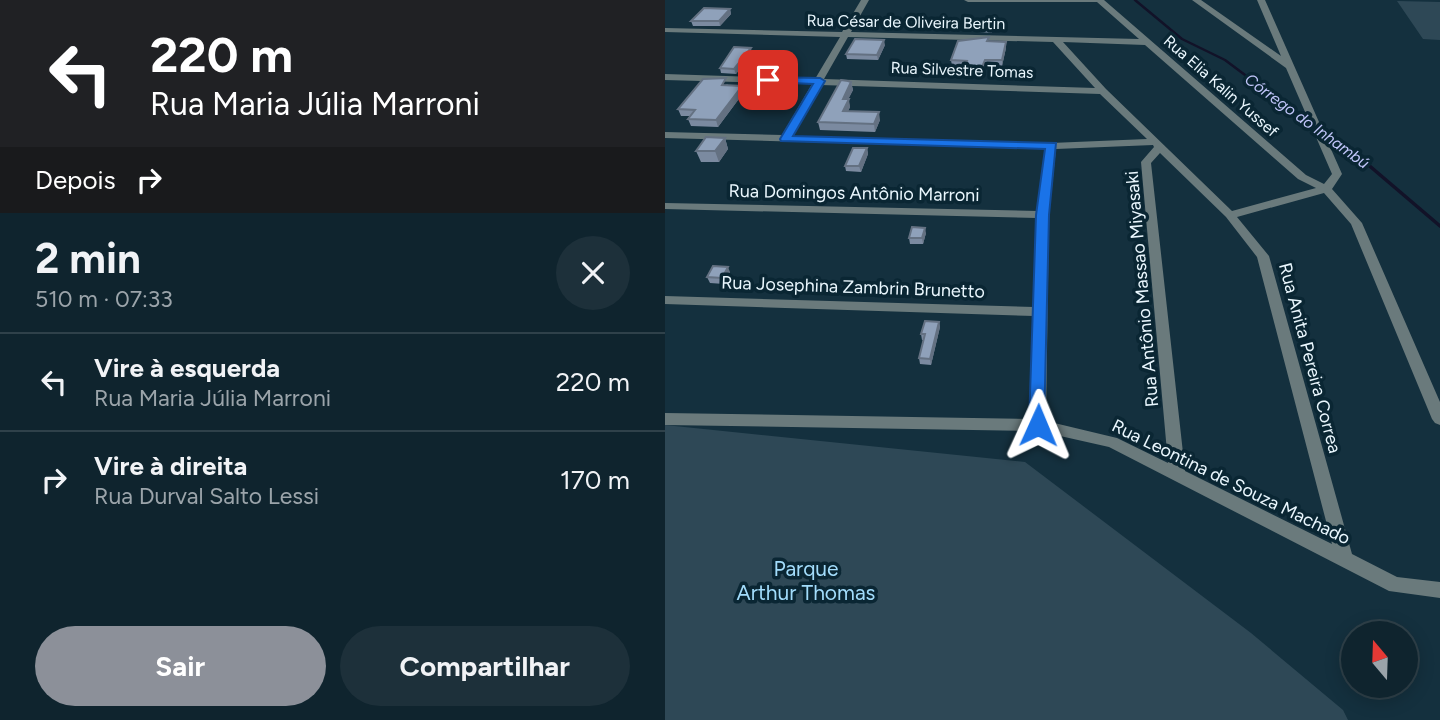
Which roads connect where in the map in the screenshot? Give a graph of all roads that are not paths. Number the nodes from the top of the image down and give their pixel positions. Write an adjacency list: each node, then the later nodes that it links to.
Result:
1 (865, 0): 7 (street)
2 (968, 0): 3 (street)
3 (1099, 0): 9 (street, Rua Elia Kalin Yussef)
4 (1196, 0): 10 (street)
5 (1261, 0): 10 (street)
6 (665, 30): 7 (street, Rua César de Oliveira Bertin)
7 (847, 34): 8 (street, Rua César de Oliveira Bertin); 12 (street)
8 (1055, 39): 9 (street, Rua César de Oliveira Bertin); 13 (street, Rua Anita Pereira Correa)
9 (1146, 42): 18 (street, Rua Elia Kalin Yussef)
10 (1289, 67): 18 (street)
11 (665, 77): 12 (street, Rua Silvestre Tomas)
12 (820, 81): 13 (street, Rua Silvestre Tomas); 15 (street)
13 (1103, 91): 16 (street, Rua Anita Pereira Correa)
14 (665, 135): 15 (street)
15 (785, 139): 17 (street)
16 (1158, 145): 17 (street); 21 (street, Rua Anita Pereira Correa); 27 (street, Rua Antônio Massao Miyasaki)
17 (1051, 146): 20 (street)
18 (1326, 189): 21 (street); 25 (street, Rua Elia Kalin Yussef)
19 (665, 206): 20 (street, Rua Domingos Antônio Marroni)
20 (1043, 215): 23 (street)
21 (1230, 215): 28 (street, Rua Anita Pereira Correa)
22 (665, 300): 23 (street, Rua Josephina Zambrin Brunetto)
23 (1040, 312): 26 (street)
24 (665, 419): 26 (street, Rua Leontina de Souza Machado)
25 (1440, 419)
26 (1038, 425): 27 (street, Rua Leontina de Souza Machado)
27 (1177, 474): 28 (street, Rua Leontina de Souza Machado)
28 (1343, 558): 29 (street, Rua Leontina de Souza Machado)
29 (1440, 590)

